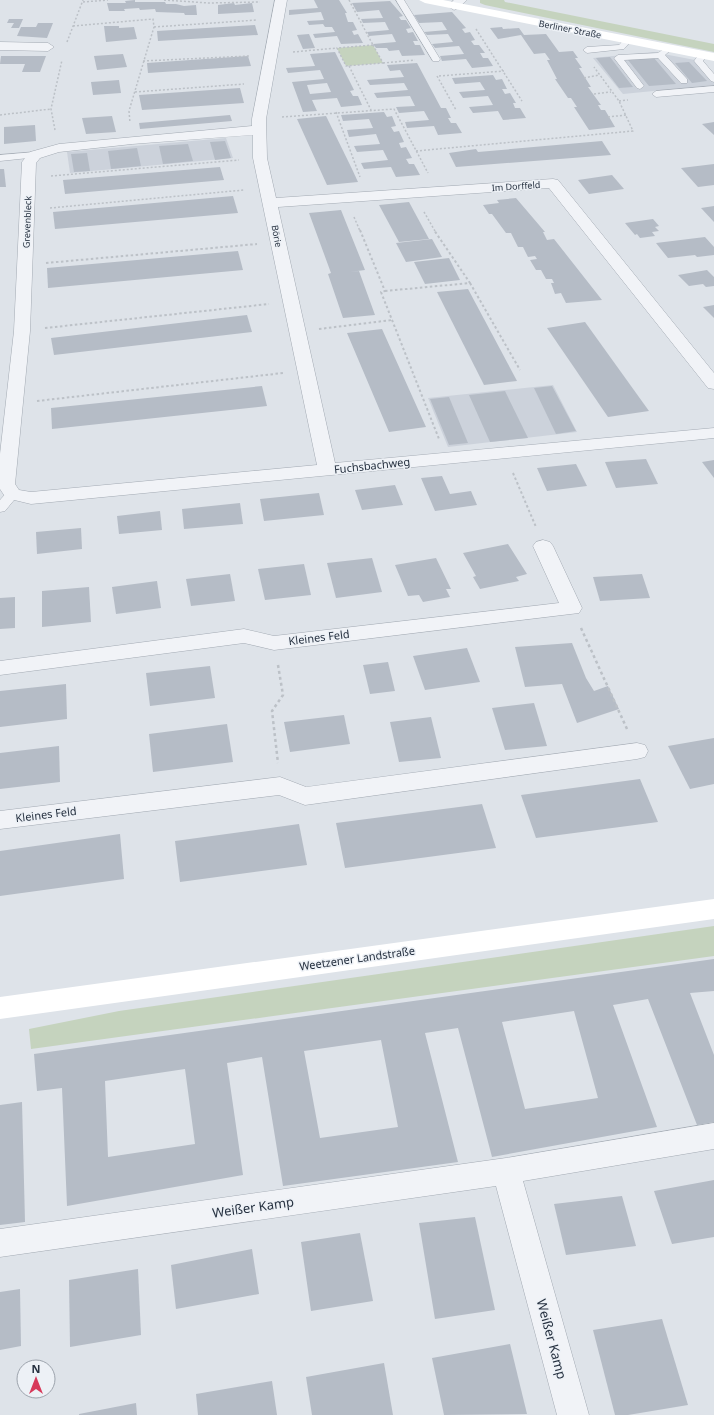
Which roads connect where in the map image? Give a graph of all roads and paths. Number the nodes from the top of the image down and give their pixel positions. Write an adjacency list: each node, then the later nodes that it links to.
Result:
1 (108, 0): 8 (path)
2 (164, 0): 9 (path)
3 (209, 0): 9 (path)
4 (281, 0): 9 (path); 11 (street, Börie)
5 (349, 0): 15 (path)
6 (400, 0): 23 (lane)
7 (426, 0): 10 (main road, Berliner Straße)
8 (82, 2)
9 (209, 3)
10 (459, 4): 14 (main road, Berliner Straße); 27 (path)
11 (277, 21): 13 (path); 21 (street, Börie)
12 (73, 26): 13 (path)
13 (154, 27): 24 (path)
14 (628, 40): 19 (lane); 20 (main road, Berliner Straße)
15 (372, 45): 18 (path); 26 (path)
16 (0, 46): 17 (street)
17 (48, 47)
18 (337, 48): 21 (path); 26 (path)
19 (587, 50)
20 (665, 52): 22 (main road, Berliner Straße); 32 (lane); 34 (lane)
21 (272, 54): 24 (path); 33 (street, Börie)
22 (708, 56): 31 (lane)
23 (436, 58)
24 (143, 61): 36 (path)
25 (591, 64): 28 (path)
26 (349, 66): 42 (path)
27 (505, 72): 29 (path); 40 (path)
28 (599, 75): 30 (path); 37 (path)
29 (436, 77)
30 (584, 78)
31 (714, 79)
32 (684, 81)
33 (267, 82): 36 (path); 47 (street, Börie)
34 (640, 86)
35 (714, 89): 39 (lane)
36 (134, 92): 48 (path)
37 (612, 92): 38 (path); 45 (path)
38 (594, 94)
39 (656, 94)
40 (522, 101)
41 (51, 109): 44 (path)
42 (371, 110): 43 (path); 49 (path)
43 (336, 112): 47 (path); 57 (path)
44 (0, 115)
45 (626, 116): 46 (path); 49 (path)
46 (608, 117)
47 (259, 124): 48 (street); 52 (street, Börie)
48 (132, 140): 50 (street)
49 (416, 151): 54 (path)
50 (35, 155): 51 (lane); 53 (street, Grevenbleck)
51 (0, 158)
52 (260, 158): 53 (path); 56 (street, Börie)
53 (29, 178): 59 (street, Grevenbleck)
54 (438, 191): 55 (street, Im Dorffeld); 70 (street, Im Dorffeld)
55 (413, 193): 57 (street, Im Dorffeld); 62 (path)
56 (268, 195): 58 (street, Im Dorffeld); 59 (path); 60 (street, Börie)
57 (367, 197): 58 (street, Im Dorffeld)
58 (346, 198): 63 (path)
59 (27, 210): 61 (street, Grevenbleck)
60 (278, 242): 61 (path); 64 (street, Börie)
61 (26, 265): 66 (street, Grevenbleck)
62 (470, 283): 63 (path); 69 (path)
63 (385, 291): 65 (path)
64 (291, 302): 66 (path); 67 (street, Börie)
65 (392, 320): 67 (path); 74 (path)
66 (22, 330): 71 (street, Grevenbleck)
67 (297, 331): 68 (street, Börie)
68 (305, 370): 71 (path); 75 (street, Börie)
69 (520, 370)
70 (714, 384)
71 (15, 404): 76 (street, Grevenbleck)
72 (714, 433): 73 (street, Fuchsbachweg)
73 (504, 453): 74 (street, Fuchsbachweg); 78 (path)
74 (446, 458): 75 (street, Fuchsbachweg)
75 (326, 470): 76 (street, Fuchsbachweg)
76 (12, 494): 77 (lane)
77 (0, 508)
78 (544, 546): 79 (street)
79 (572, 608): 80 (street, Kleines Feld); 82 (path)
80 (274, 643): 81 (street, Kleines Feld); 83 (path)
81 (0, 668)
82 (637, 751): 83 (street, Kleines Feld)
83 (280, 786): 84 (street, Kleines Feld)
84 (0, 820)
85 (714, 909): 86 (main road, Weetzener Landstraße)
86 (0, 1008)
87 (714, 1136): 88 (street, Weißer Kamp)
88 (506, 1171): 89 (street, Weißer Kamp); 90 (street, Weißer Kamp)
89 (0, 1242)
90 (573, 1415)

